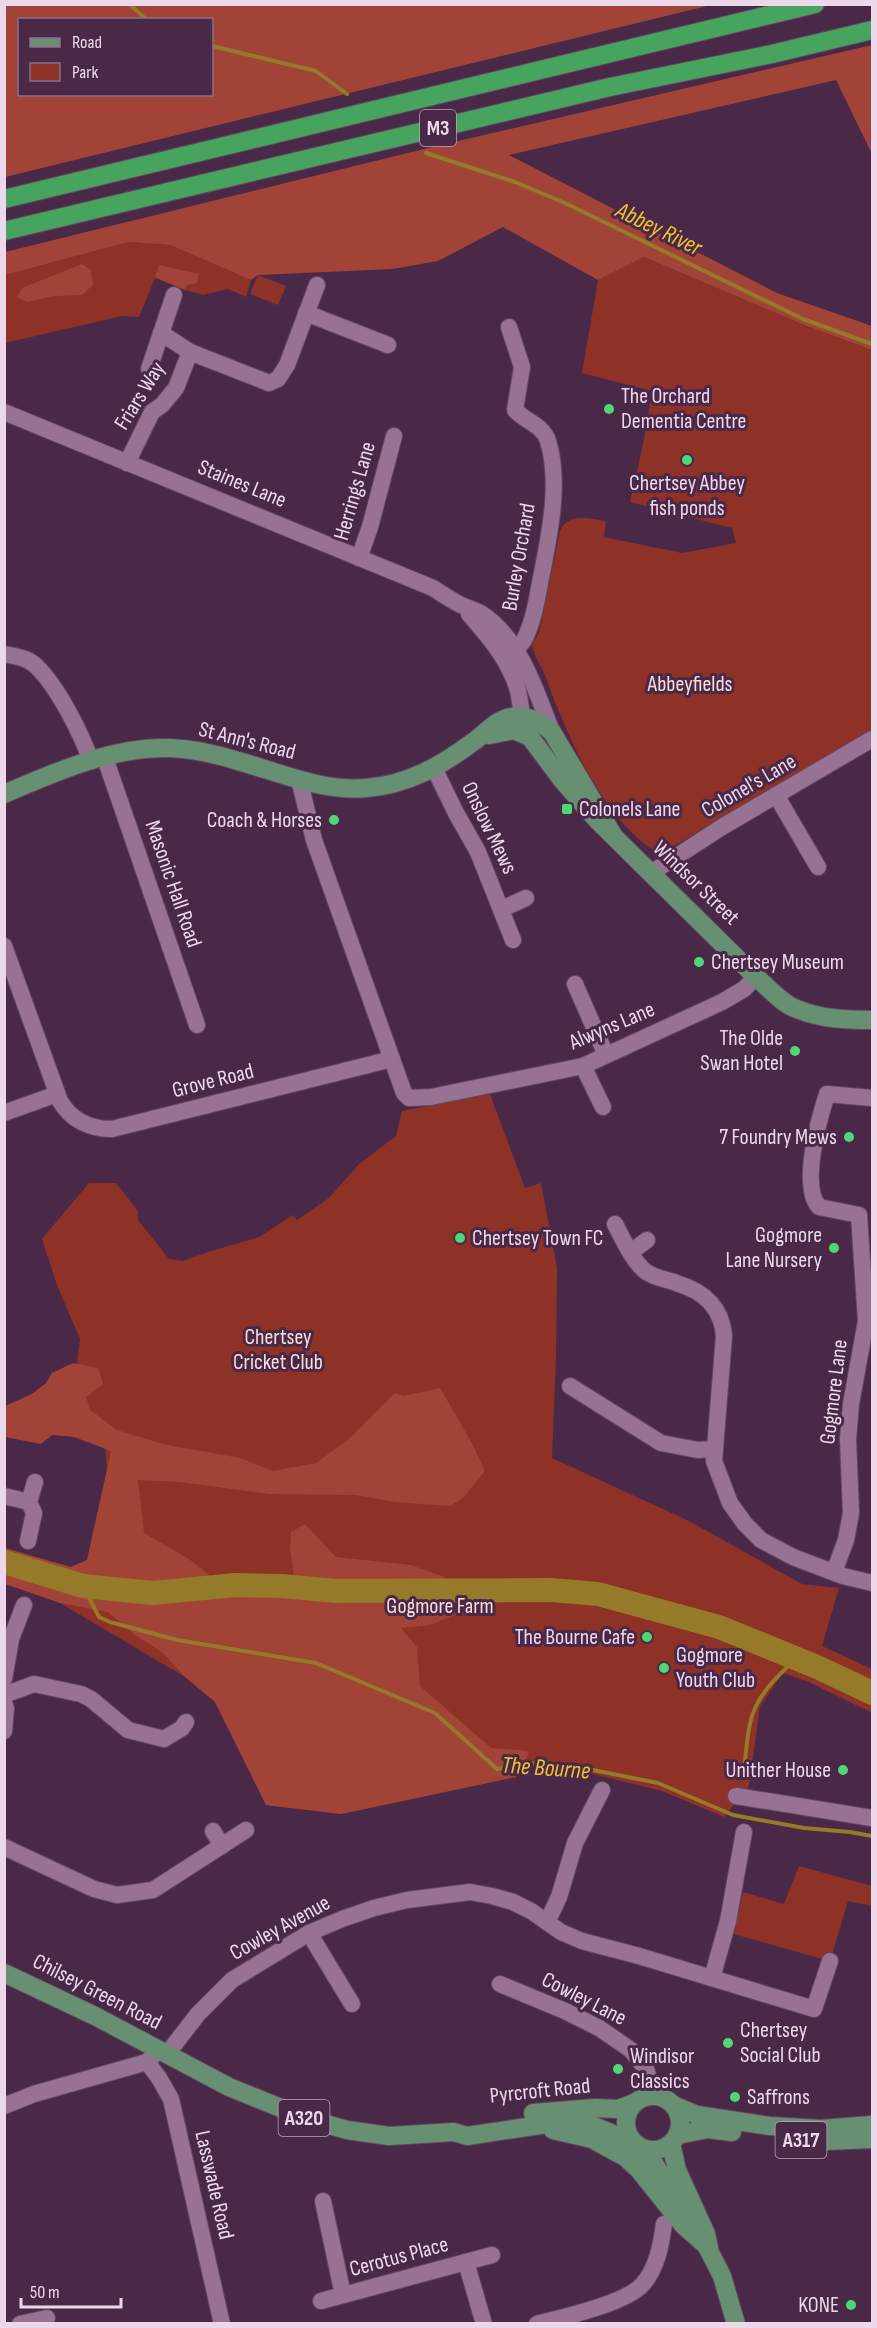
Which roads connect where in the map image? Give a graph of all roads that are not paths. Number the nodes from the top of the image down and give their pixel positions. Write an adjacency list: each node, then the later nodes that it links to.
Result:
1 (815, 4): 3 (highway, M3)
2 (873, 30): 4 (highway, M3)
3 (4, 199)
4 (4, 231)
5 (317, 285): 7 (street, Friars Way)
6 (174, 295): 9 (street, Friars Way)
7 (306, 313): 10 (street); 11 (street, Friars Way)
8 (509, 327): 18 (street, Burley Orchard)
9 (160, 333): 11 (street, Friars Way); 12 (street, Friars Way)
10 (388, 345)
11 (190, 352): 15 (street, Friars Way)
12 (149, 369)
13 (4, 412): 15 (street, Staines Lane)
14 (394, 436): 16 (street, Herrings Lane)
15 (128, 463): 16 (street, Staines Lane)
16 (359, 558): 18 (street, Staines Lane)
17 (4, 654): 24 (street, Masonic Hall Road)
18 (510, 654): 19 (street, Staines Lane); 20 (street, Staines Lane)
19 (522, 717): 20 (main road); 21 (street, Staines Lane); 23 (main road, St Ann's Road)
20 (552, 732): 29 (main road, Staines Lane)
21 (530, 737): 23 (main road, St Ann's Road); 29 (main road, Staines Lane)
22 (873, 740): 28 (street, Colonel's Lane)
23 (473, 742): 25 (main road, St Ann's Road)
24 (98, 759): 26 (main road, St Ann's Road); 27 (main road, St Ann's Road); 39 (street, Masonic Hall Road)
25 (434, 768): 26 (main road, St Ann's Road); 33 (street, Onslow Mews)
26 (299, 779): 41 (street)
27 (4, 794)
28 (776, 795): 30 (street); 31 (street, Colonel's Lane)
29 (613, 835): 31 (main road, Windsor Street)
30 (818, 867)
31 (651, 873): 36 (main road, Windsor Street)
32 (525, 898): 33 (street, Onslow Mews)
33 (502, 909): 34 (street, Onslow Mews)
34 (513, 940)
35 (4, 946): 43 (street, Grove Road)
36 (756, 976): 38 (main road, Windsor Street); 40 (street, Alwyns Lane)
37 (575, 984): 40 (street)
38 (873, 1020)
39 (197, 1025)
40 (606, 1055): 42 (street, Alwyns Lane)
41 (392, 1059): 42 (street, Alwyns Lane); 43 (street, Grove Road)
42 (583, 1066): 45 (street)
43 (57, 1094): 46 (street)
44 (873, 1098): 47 (street, Gogmore Lane)
45 (603, 1107)
46 (4, 1113)
47 (866, 1214): 59 (street, Gogmore Lane)
48 (615, 1224): 50 (street)
49 (647, 1240): 50 (street)
50 (631, 1252): 54 (street)
51 (570, 1386): 52 (street)
52 (596, 1404): 53 (street); 54 (street)
53 (587, 1418)
54 (715, 1449): 59 (street)
55 (35, 1482): 57 (street)
56 (4, 1496): 57 (street)
57 (29, 1502): 58 (street)
58 (28, 1541)
59 (834, 1572): 60 (street)
60 (873, 1584)
61 (24, 1605): 62 (street)
62 (4, 1679)
63 (4, 1695): 65 (street)
64 (4, 1703): 66 (street)
65 (186, 1722)
66 (4, 1731)
67 (602, 1790): 75 (street)
68 (736, 1796): 69 (street)
69 (873, 1818)
70 (246, 1830): 73 (street)
71 (213, 1831): 73 (street)
72 (744, 1832): 79 (street)
73 (222, 1846): 74 (street)
74 (6, 1850)
75 (548, 1922): 76 (street, Cowley Avenue); 79 (street, Cowley Avenue)
76 (309, 1933): 81 (street); 82 (street, Cowley Avenue)
77 (830, 1961): 79 (street, Cowley Avenue)
78 (4, 1973): 82 (main road, Chilsey Green Road / A320)
79 (712, 1978)
80 (500, 1984): 83 (street, Cowley Lane)
81 (352, 2004)
82 (157, 2055): 86 (street); 89 (main road, Pyrcroft Road / A320); 102 (street, Lasswade Road)
83 (654, 2096): 84 (main road, A320); 85 (main road)
84 (634, 2103): 89 (main road, Pyrcroft Road / A320); 92 (main road, A320)
85 (673, 2105): 87 (main road, A317); 90 (main road, A320)
86 (4, 2106)
87 (873, 2125)
88 (521, 2128): 89 (main road, Pyrcroft Road / A320); 92 (main road, Pyrcroft Road / A320); 95 (main road, A320)
89 (454, 2132)
90 (674, 2139): 91 (main road, A317); 92 (main road, A320); 95 (main road, A320)
91 (873, 2139)
92 (637, 2145): 95 (main road, A320)
93 (323, 2201): 98 (street, Cerotus Place)
94 (664, 2224): 104 (street)
95 (709, 2248): 105 (main road, A320)
96 (492, 2256): 97 (street, Cerotus Place)
97 (466, 2262): 98 (street, Cerotus Place); 103 (street, Cerotus Place)
98 (343, 2295): 99 (street, Cerotus Place)
99 (321, 2301)
100 (47, 2318): 101 (street)
101 (20, 2324)
102 (222, 2324)
103 (484, 2324)
104 (537, 2324)
105 (736, 2324)

